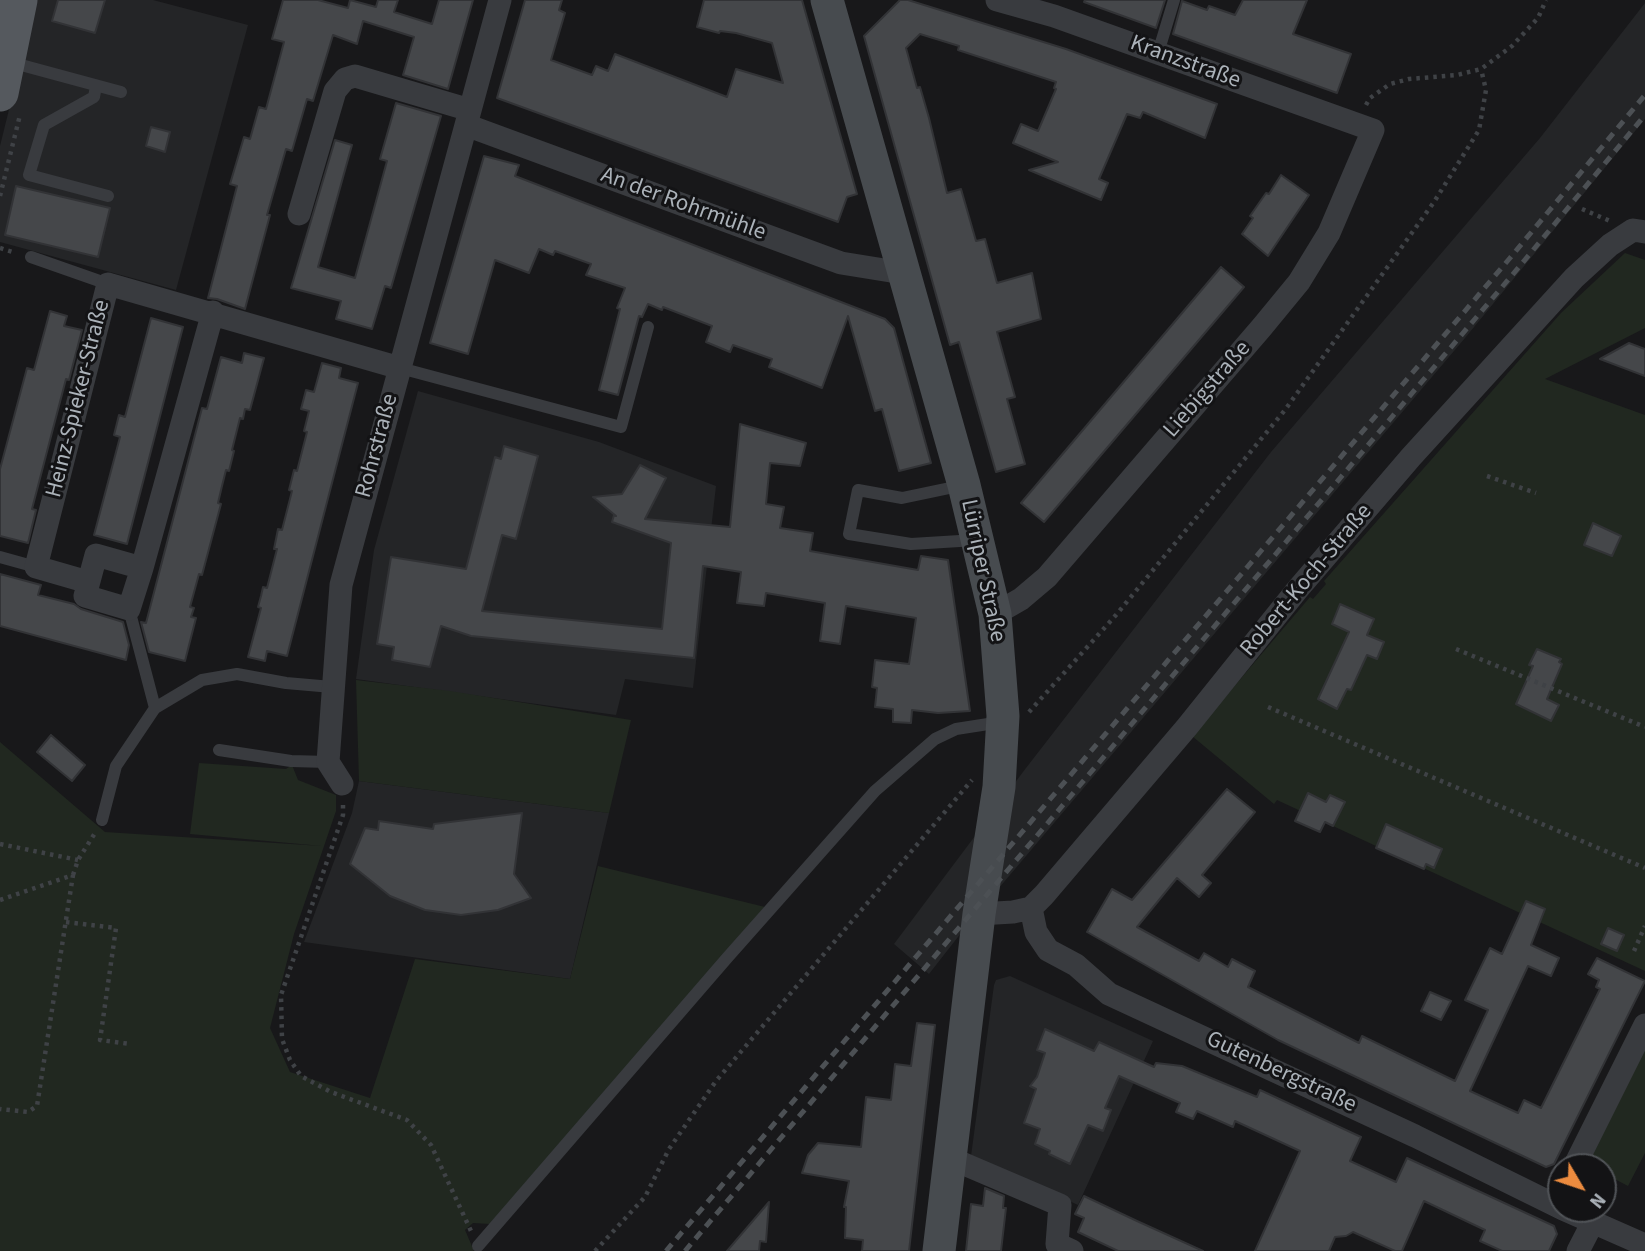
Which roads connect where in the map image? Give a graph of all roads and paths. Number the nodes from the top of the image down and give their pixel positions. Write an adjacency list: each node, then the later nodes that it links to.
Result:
1 (19, 0): 9 (main road)
2 (500, 0): 12 (street, Rohrstraße)
3 (827, 0): 18 (street, Lürriper Straße)
4 (997, 0): 7 (street, Kranzstraße)
5 (1174, 0): 7 (lane)
6 (1546, 0): 8 (path)
7 (1158, 53): 13 (street, Kranzstraße)
8 (1481, 69): 13 (path); 35 (path)
9 (2, 72): 10 (lane)
10 (96, 86): 11 (lane); 14 (lane)
11 (121, 92)
12 (468, 118): 15 (street); 18 (street, An der Rohrmühle); 22 (street, Rohrstraße)
13 (1364, 126): 32 (street, Liebigstraße)
14 (108, 196)
15 (299, 214)
16 (1639, 231): 50 (street, Robert-Koch-Straße)
17 (31, 257): 19 (lane)
18 (903, 273): 24 (street, Lürriper Straße)
19 (108, 284): 20 (street, Heinz-Spieker-Straße); 28 (street, Heinz-Spieker-Straße)
20 (213, 312): 22 (street, Heinz-Spieker-Straße); 29 (street)
21 (648, 327): 22 (lane)
22 (400, 368): 34 (street, Rohrstraße)
23 (1487, 476): 25 (path)
24 (964, 485): 26 (street, Lürriper Straße); 26 (lane)
25 (1536, 493)
26 (978, 540): 32 (street, Lürriper Straße)
27 (0, 557): 28 (lane)
28 (36, 567): 30 (street)
29 (142, 568): 30 (street); 31 (street)
30 (88, 582): 31 (street)
31 (129, 609): 37 (lane)
32 (995, 614): 38 (street, Lürriper Straße)
33 (1456, 649): 39 (path)
34 (332, 687): 37 (lane); 41 (street, Rohrstraße)
35 (1038, 701)
36 (1268, 707): 47 (path)
37 (155, 708): 44 (lane)
38 (1003, 721): 51 (street, Lürriper Straße); 64 (lane)
39 (1645, 727)
40 (219, 750): 41 (lane)
41 (328, 762): 42 (street)
42 (342, 783): 64 (path)
43 (964, 790): 65 (path)
44 (102, 820): 46 (path)
45 (0, 844): 46 (path)
46 (78, 860): 48 (path)
47 (1645, 868)
48 (73, 874): 49 (path); 52 (path)
49 (0, 900)
50 (1031, 908): 51 (street); 60 (street, Gutenbergstraße)
51 (979, 914): 59 (street, Lürriper Straße)
52 (66, 922): 56 (path); 57 (path)
53 (1645, 926): 54 (path)
54 (1634, 951)
55 (1645, 1025): 58 (street)
56 (130, 1044)
57 (0, 1109)
58 (1581, 1153)
59 (950, 1158): 66 (street, Lürriper Straße); 67 (street)
60 (1547, 1198)
61 (1592, 1223): 68 (street)
62 (1595, 1223): 63 (street, Gutenbergstraße)
63 (1645, 1245)
64 (478, 1246)
65 (595, 1251)
66 (939, 1251)
67 (1072, 1251)
68 (1578, 1251)

